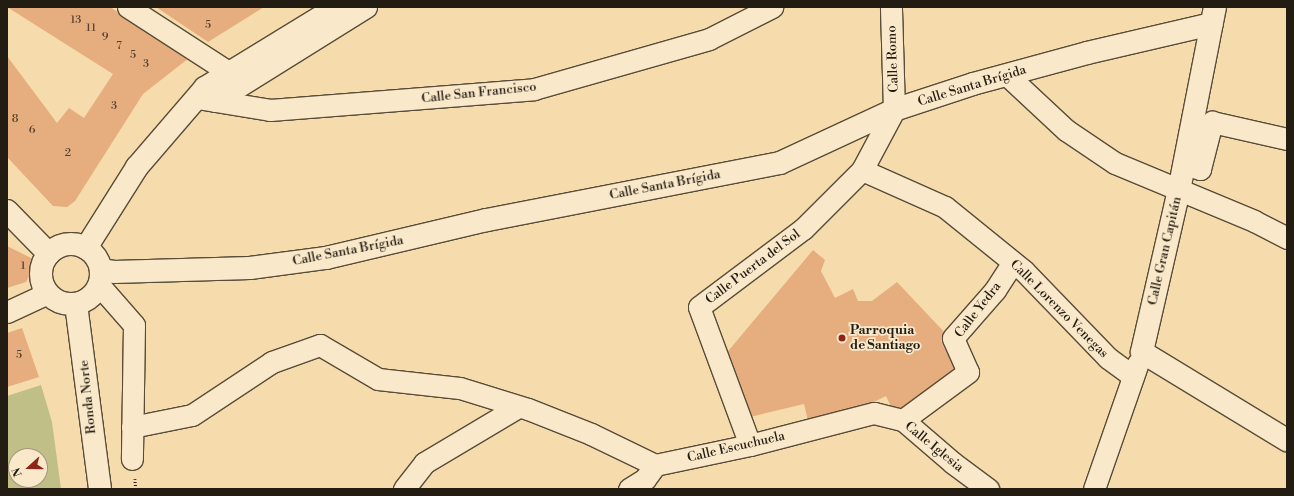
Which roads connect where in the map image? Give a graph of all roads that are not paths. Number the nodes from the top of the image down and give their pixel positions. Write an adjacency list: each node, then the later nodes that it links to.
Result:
1 (128, 7): 7 (street)
2 (336, 7): 7 (street)
3 (366, 7): 9 (street)
4 (772, 7): 9 (street, Calle San Francisco)
5 (891, 7): 10 (street, Calle Romo)
6 (1214, 16): 8 (street, Calle Santa Brígida); 12 (street, Calle Gran Capitán)
7 (230, 73): 9 (street)
8 (1007, 75): 10 (street, Calle Santa Brígida); 14 (street)
9 (206, 100): 17 (street)
10 (894, 110): 13 (street, Calle Puerta del Sol); 20 (street, Calle Santa Brígida)
11 (1287, 139): 12 (street)
12 (1184, 164): 14 (street, Calle Gran Capitán)
13 (862, 170): 19 (street, Calle Lorenzo Venegas); 31 (street, Calle Puerta del Sol)
14 (1179, 190): 16 (street); 24 (street, Calle Gran Capitán)
15 (7, 211): 18 (street)
16 (1287, 238)
17 (86, 248): 18 (street); 20 (street)
18 (49, 254): 21 (street)
19 (1013, 262): 25 (street, Calle Lorenzo Venegas); 28 (street, Calle Yedra)
20 (100, 278): 22 (street); 29 (street)
21 (48, 293): 22 (street); 23 (street)
22 (76, 304): 34 (street, Ronda Norte)
23 (7, 312)
24 (1142, 352): 25 (street, Calle Gran Capitán); 30 (street)
25 (1133, 376): 38 (street, Calle Gran Capitán)
26 (518, 407): 29 (street); 33 (street); 35 (street)
27 (853, 419): 28 (street, Calle Iglesia); 31 (street, Calle Escuchuela)
28 (903, 420): 37 (street, Calle Iglesia)
29 (132, 427): 32 (street)
30 (1287, 440)
31 (750, 445): 33 (street, Calle Escuchuela)
32 (132, 459)
33 (655, 465): 36 (street)
34 (100, 489)
35 (404, 489)
36 (629, 489)
37 (988, 489)
38 (1094, 489)

